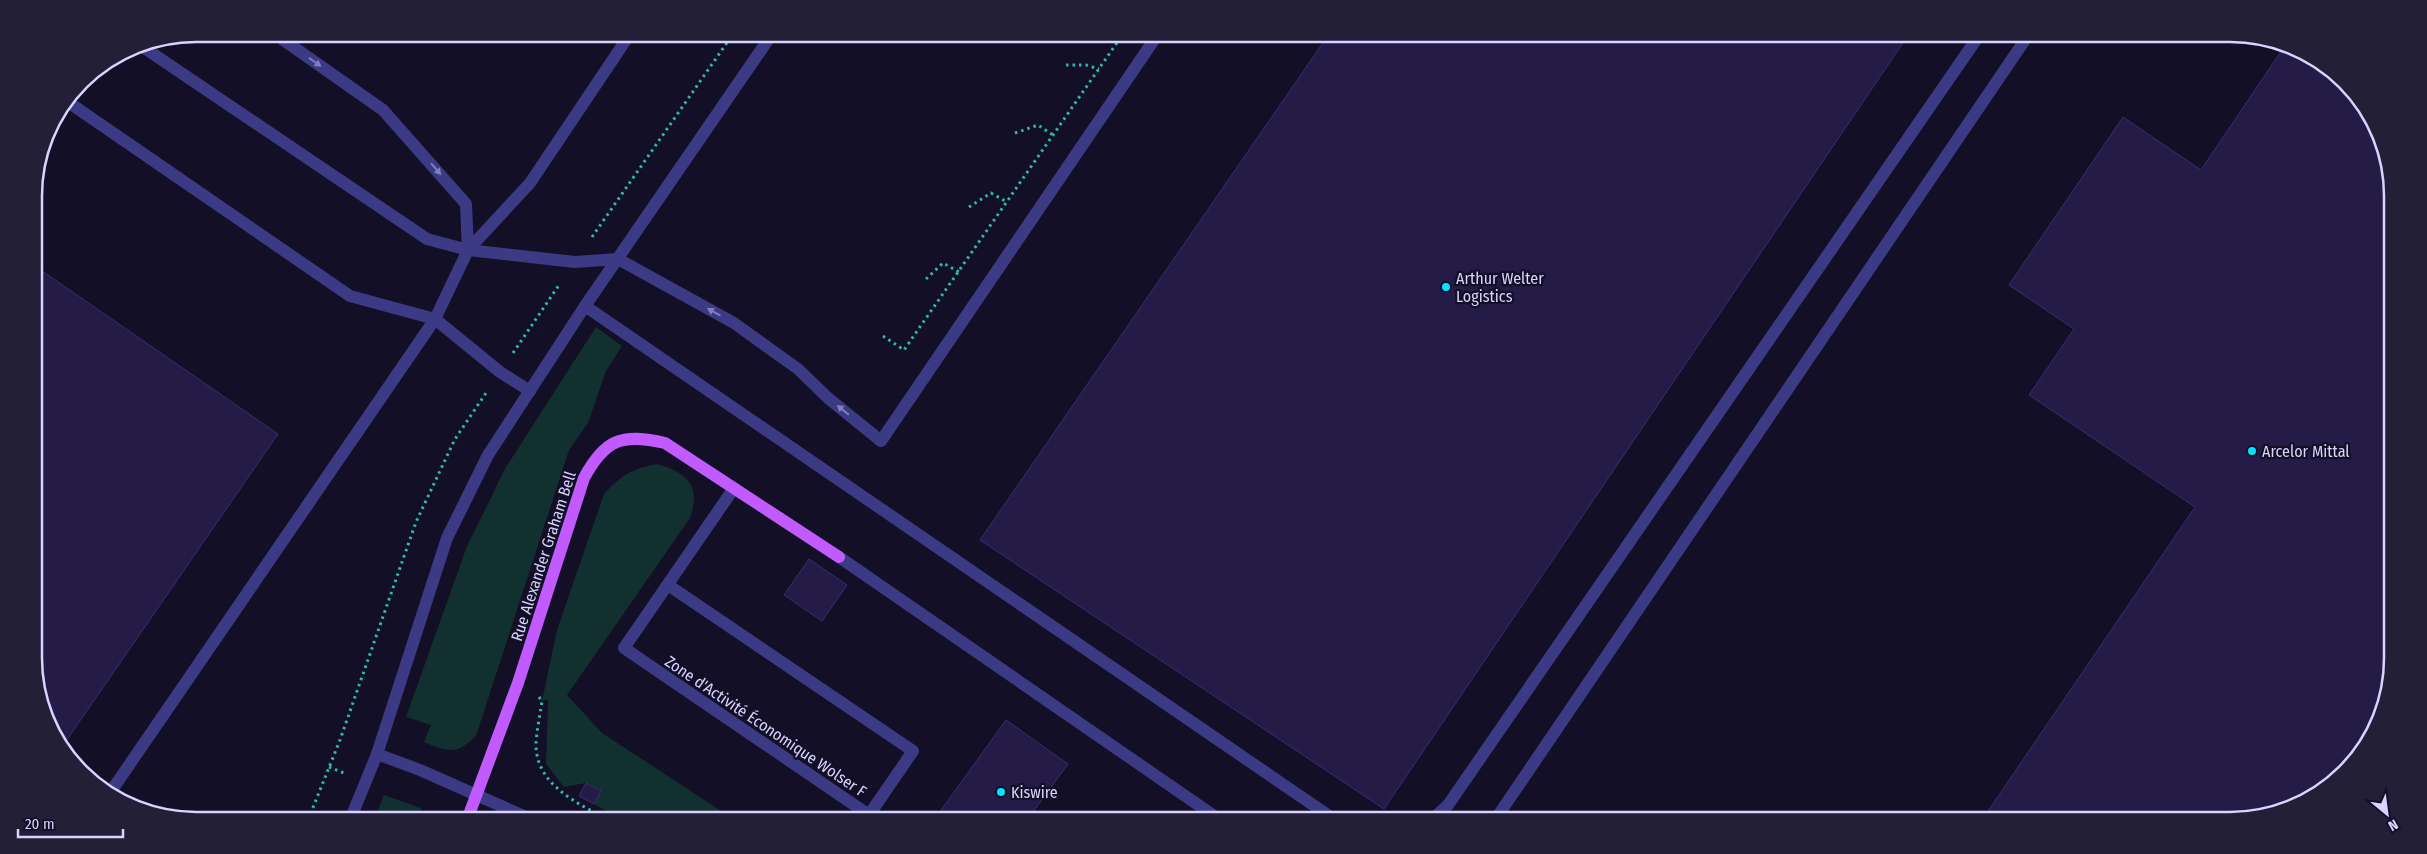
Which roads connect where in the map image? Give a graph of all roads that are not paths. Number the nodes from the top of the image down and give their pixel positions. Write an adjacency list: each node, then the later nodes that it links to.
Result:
1 (1974, 42): 21 (lane)
2 (2024, 42): 22 (lane)
3 (288, 43): 9 (lane, one-way to 9)
4 (624, 43): 9 (lane)
5 (766, 43): 10 (lane)
6 (1152, 43): 10 (lane, one-way to 10)
7 (148, 51): 9 (lane)
8 (72, 105): 12 (lane)
9 (468, 250): 10 (lane); 12 (lane)
10 (618, 258): 11 (lane)
11 (585, 306): 13 (lane); 20 (lane)
12 (435, 319): 13 (lane); 18 (lane)
13 (530, 391): 17 (lane)
14 (734, 488): 15 (main road, Rue Alexander Graham Bell); 16 (lane, Zone d'Activité Économique Wolser F); 19 (main road, Rue Alexander Graham Bell)
15 (839, 557): 28 (lane)
16 (668, 584): 26 (lane, Zone d'Activité Économique Wolser F); 27 (lane, Zone d'Activité Économique Wolser F)
17 (377, 754): 19 (lane); 23 (lane)
18 (114, 787)
19 (478, 795): 24 (main road, Rue Alexander Graham Bell); 25 (lane)
20 (1322, 811)
21 (1441, 811)
22 (1502, 811)
23 (353, 812)
24 (471, 812)
25 (515, 812)
26 (864, 812)
27 (871, 812)
28 (1208, 812)

